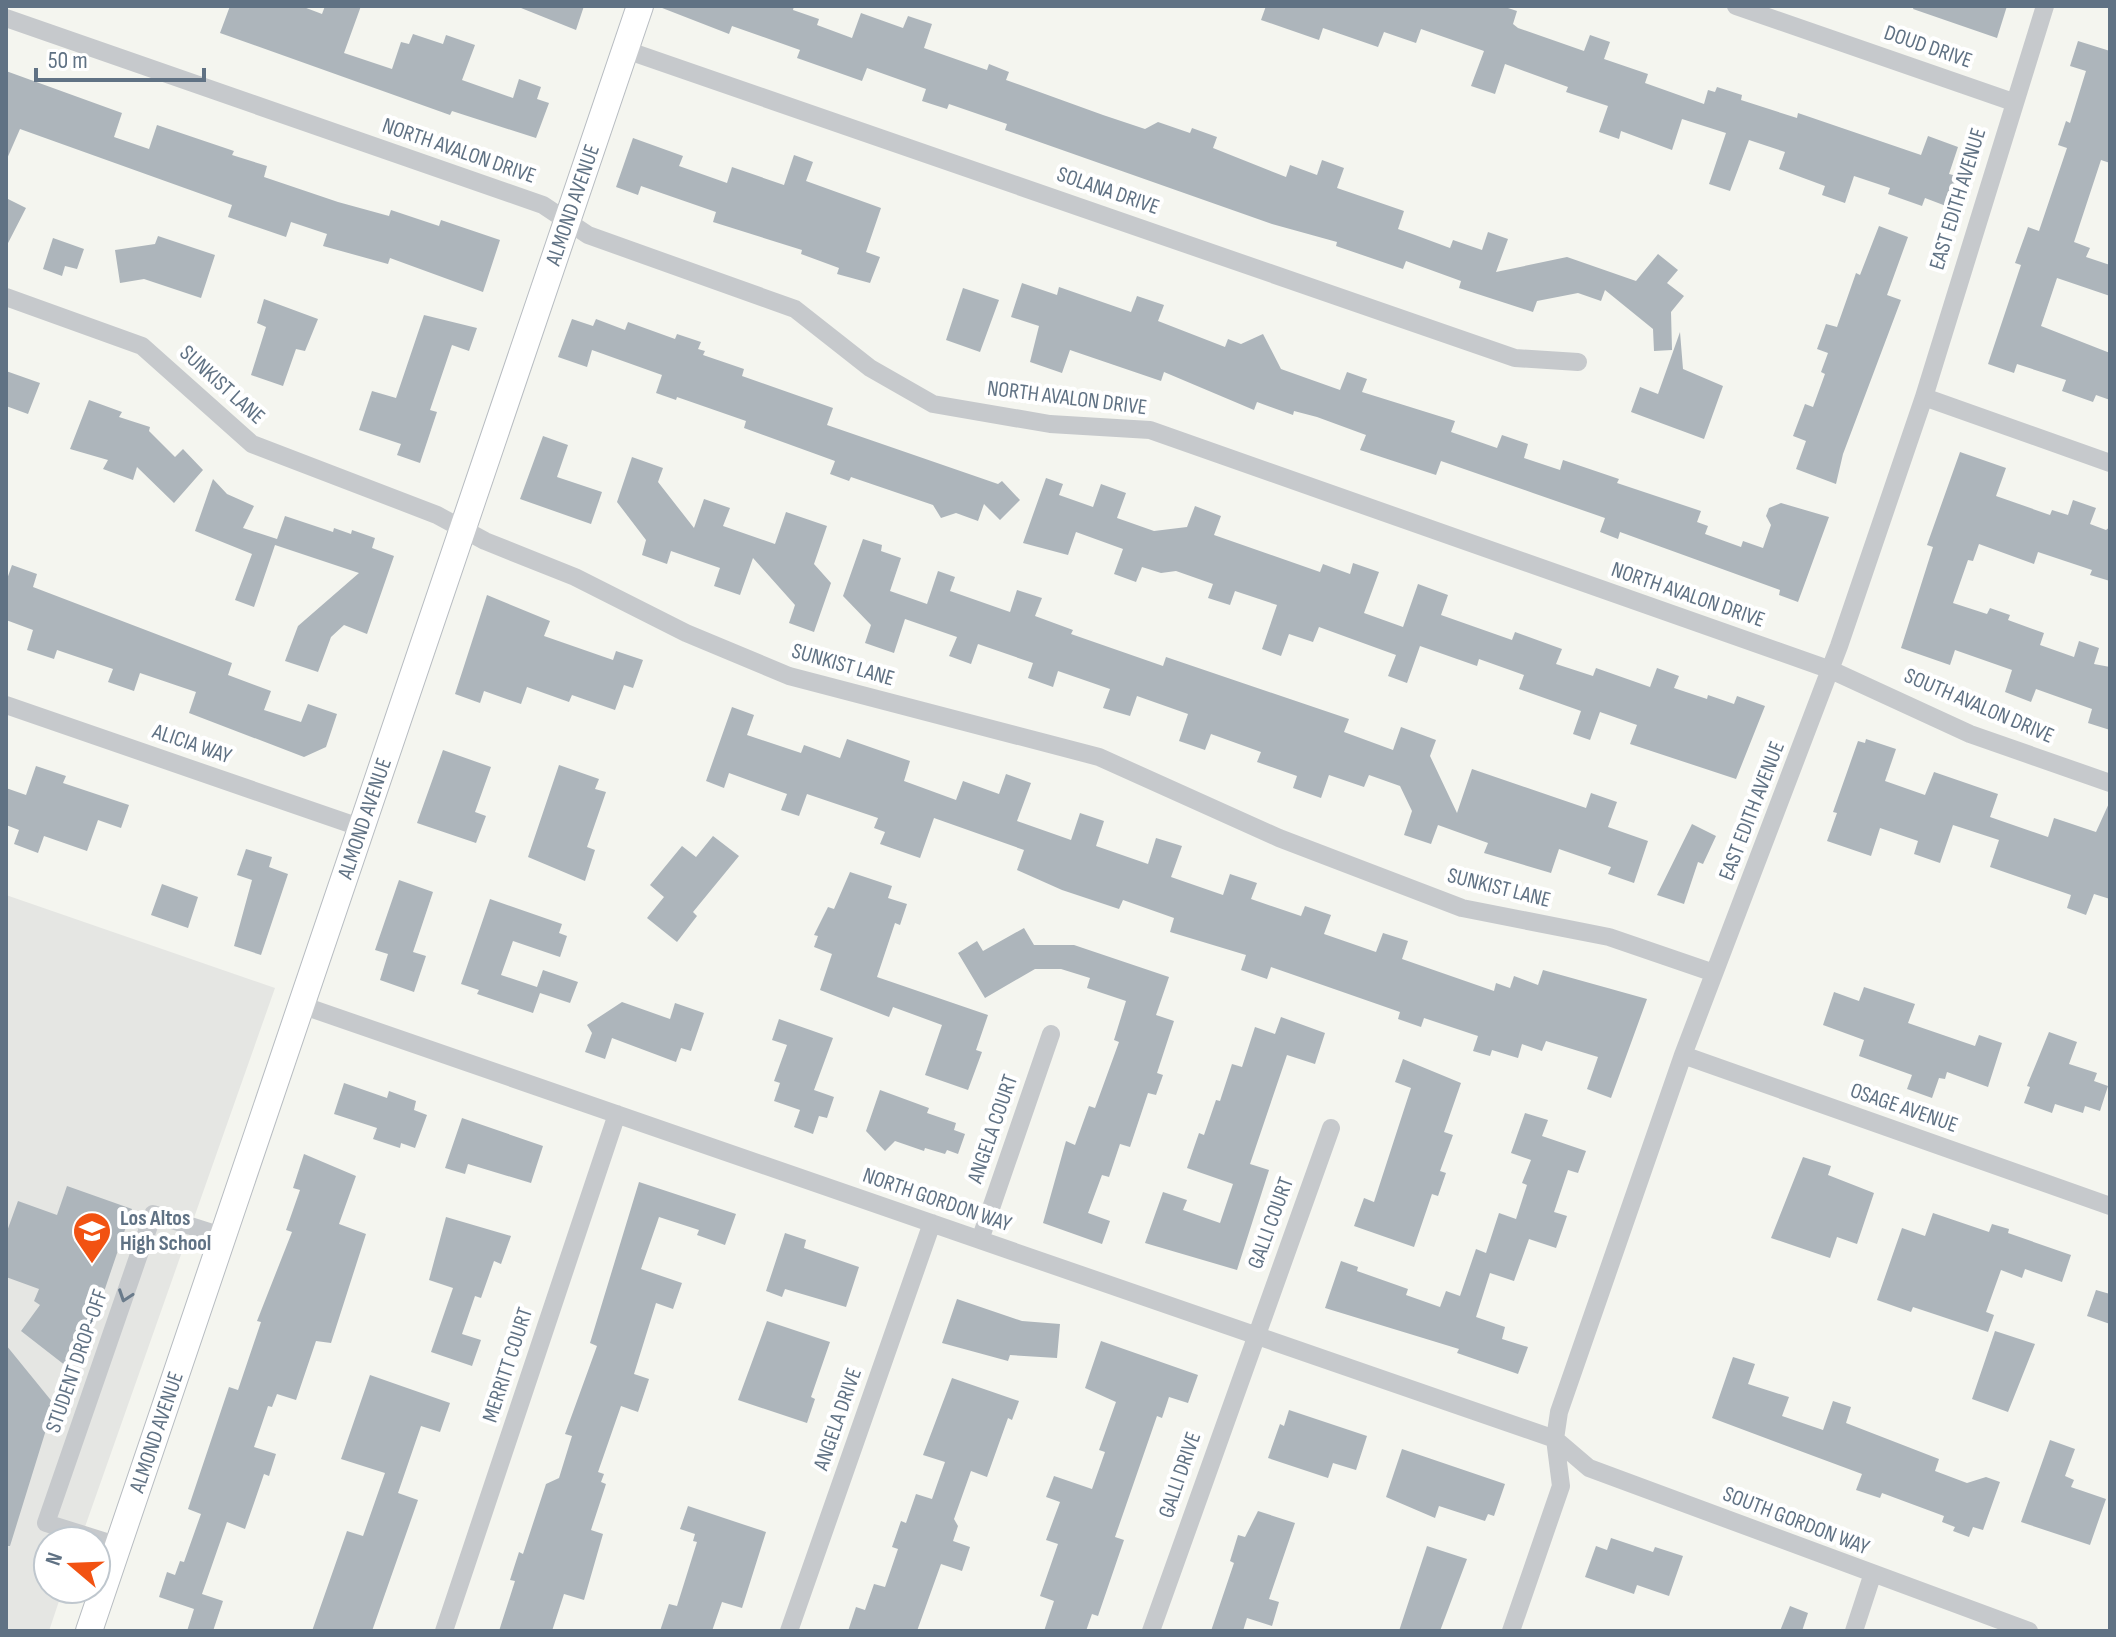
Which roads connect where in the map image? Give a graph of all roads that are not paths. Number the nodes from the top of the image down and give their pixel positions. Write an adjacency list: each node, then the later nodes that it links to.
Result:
1 (640, 6): 5 (street, ALMOND AVENUE)
2 (1736, 6): 6 (street, DOUD DRIVE)
3 (2045, 6): 6 (street, EAST EDITH AVENUE)
4 (6, 18): 7 (street, NORTH AVALON DRIVE)
5 (626, 50): 7 (street, ALMOND AVENUE); 9 (street, SOLANA DRIVE)
6 (2013, 102): 10 (street, EAST EDITH AVENUE)
7 (566, 221): 12 (street, ALMOND AVENUE); 13 (street, NORTH AVALON DRIVE)
8 (6, 297): 12 (street, SUNKIST LANE)
9 (1578, 362)
10 (1924, 397): 11 (street); 13 (street, EAST EDITH AVENUE)
11 (2110, 463)
12 (461, 529): 16 (street, ALMOND AVENUE); 17 (street, SUNKIST LANE)
13 (1831, 670): 15 (street, SOUTH AVALON DRIVE); 17 (street, EAST EDITH AVENUE)
14 (6, 705): 16 (street, ALICIA WAY)
15 (2110, 783)
16 (362, 828): 18 (street, ALMOND AVENUE)
17 (1714, 973): 20 (street, EAST EDITH AVENUE)
18 (304, 1006): 21 (street, NORTH GORDON WAY); 25 (street, ALMOND AVENUE)
19 (1051, 1034): 26 (street, ANGELA COURT)
20 (1683, 1055): 23 (street, OSAGE AVENUE); 28 (street, EAST EDITH AVENUE)
21 (617, 1114): 24 (street, NORTH GORDON WAY); 32 (street, MERRITT COURT)
22 (1331, 1128): 27 (street, GALLI COURT)
23 (2110, 1206)
24 (932, 1223): 26 (street, NORTH GORDON WAY); 33 (street, ANGELA DRIVE)
25 (225, 1237): 29 (street, ALMOND AVENUE); 29 (street, STUDENT DROP-OFF, one-way to 29)
26 (980, 1240): 27 (street, NORTH GORDON WAY)
27 (1255, 1335): 28 (street, NORTH GORDON WAY); 34 (street, GALLI DRIVE)
28 (1555, 1439): 30 (street, SOUTH GORDON WAY); 35 (street, EAST EDITH AVENUE)
29 (119, 1546): 31 (street, ALMOND AVENUE)
30 (1872, 1576): 36 (street); 37 (street, SOUTH GORDON WAY)
31 (89, 1631)
32 (444, 1631)
33 (789, 1631)
34 (1151, 1631)
35 (1511, 1631)
36 (1854, 1631)
37 (2029, 1631)

